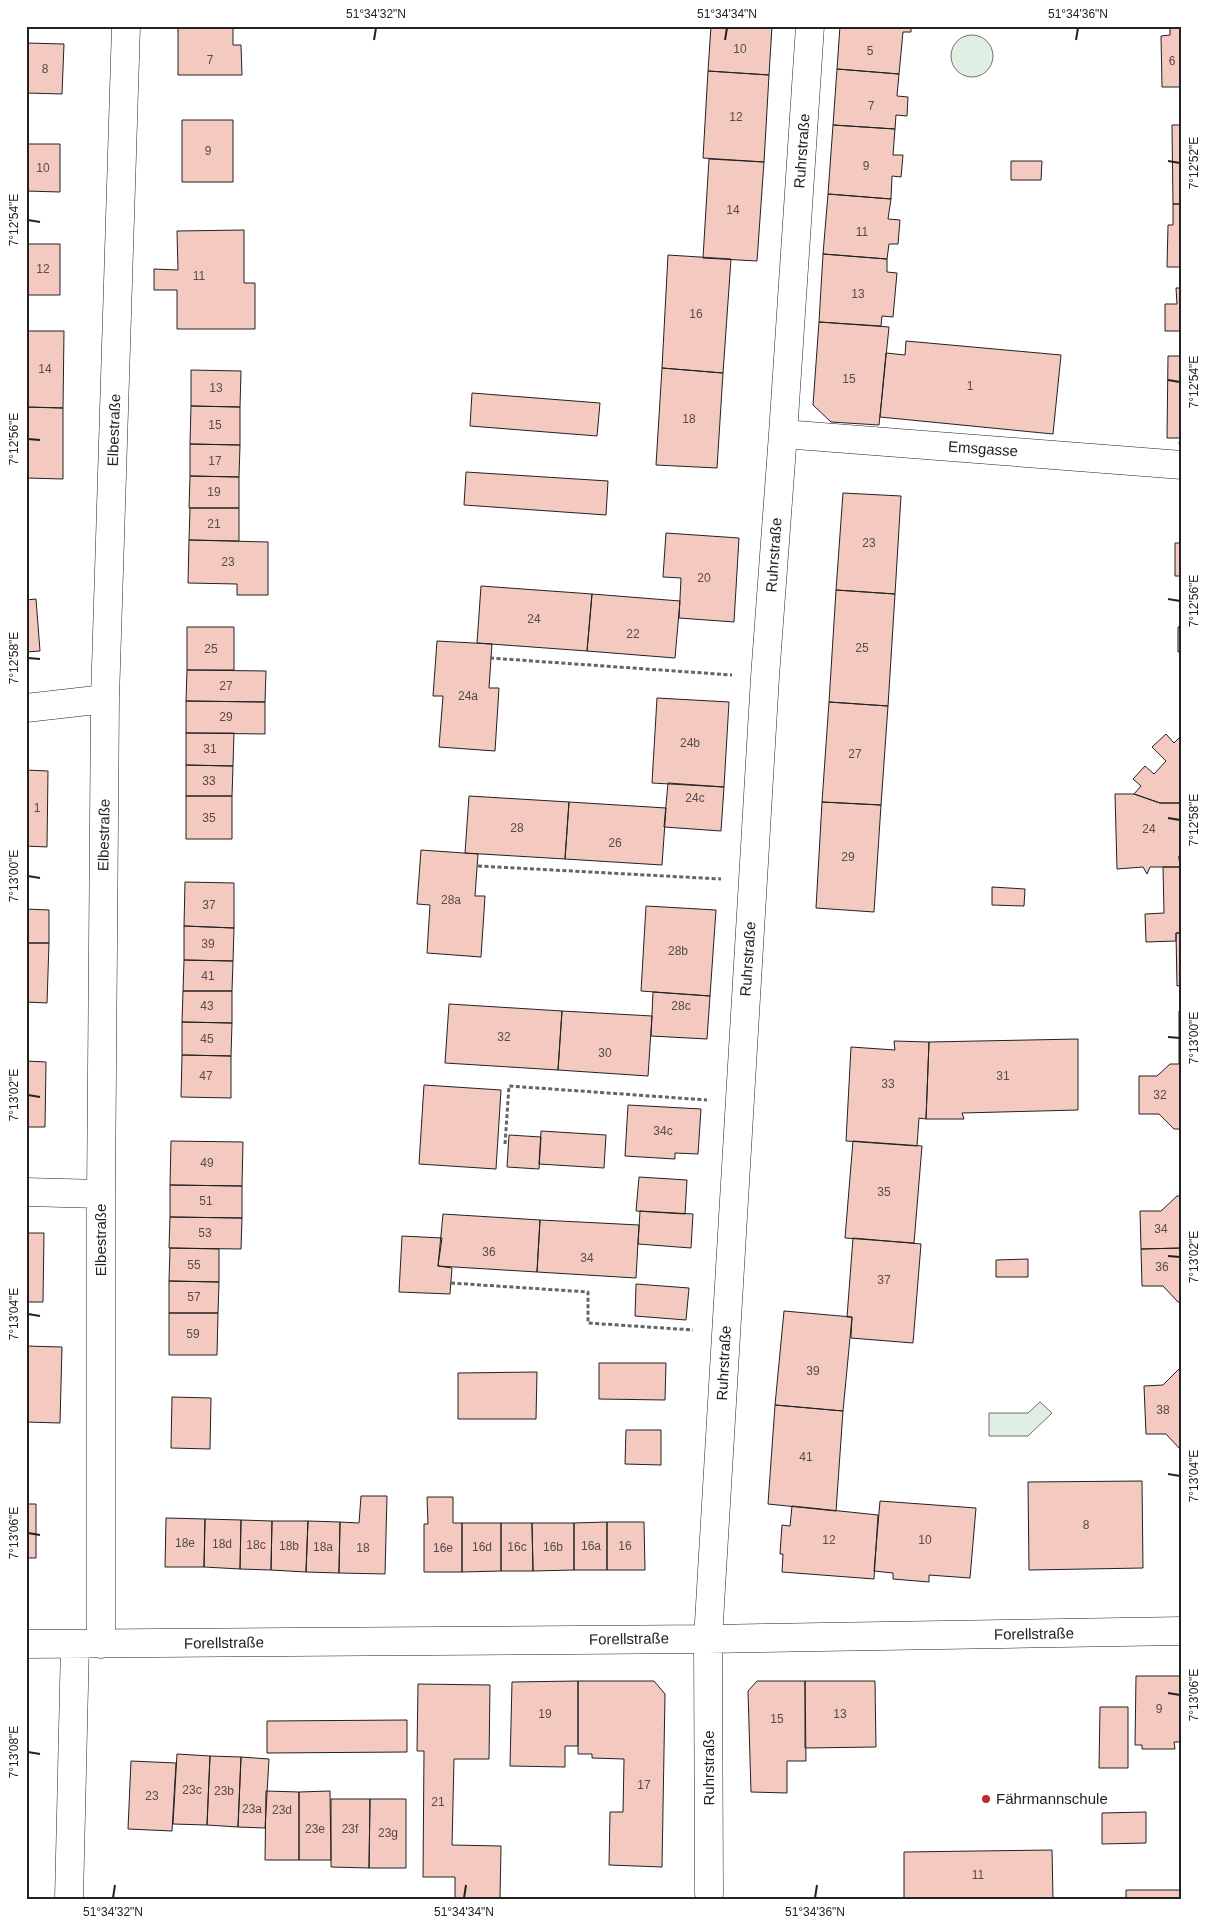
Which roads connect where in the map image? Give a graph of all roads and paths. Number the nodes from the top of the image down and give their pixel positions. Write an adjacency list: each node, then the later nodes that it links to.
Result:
1 (126, 26): 7 (street, Elbestraße)
2 (810, 26): 3 (street, Ruhrstraße)
3 (784, 434): 4 (street, Emsgasse); 6 (street, Ruhrstraße)
4 (1182, 465)
5 (490, 658): 6 (path)
6 (765, 677): 10 (street, Ruhrstraße)
7 (105, 699): 8 (street); 14 (street, Elbestraße)
8 (26, 708)
9 (478, 866): 10 (path)
10 (754, 881): 11 (street, Ruhrstraße)
11 (740, 1102): 12 (path); 16 (street, Ruhrstraße)
12 (506, 1144)
13 (26, 1192): 14 (street)
14 (101, 1194): 20 (street, Elbestraße)
15 (451, 1283): 16 (path)
16 (726, 1332): 18 (street, Ruhrstraße)
17 (1182, 1631): 18 (street, Forellstraße)
18 (708, 1639): 20 (street, Forellstraße); 21 (street, Ruhrstraße)
19 (26, 1644): 20 (street, Forellstraße)
20 (88, 1644): 22 (street)
21 (709, 1893)
22 (68, 1899)

